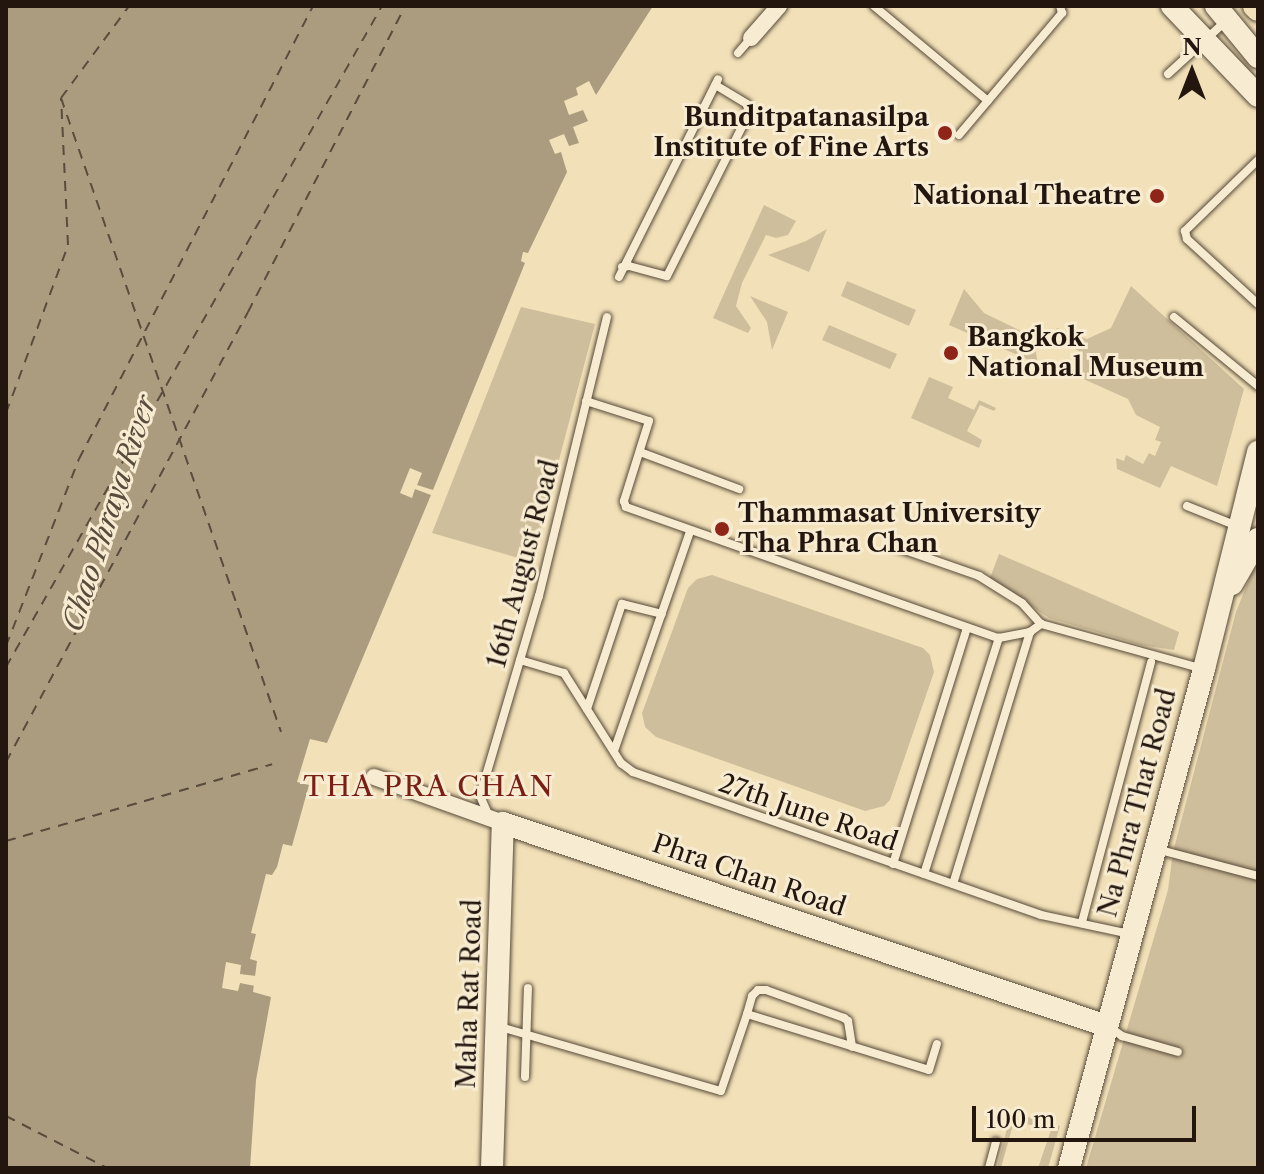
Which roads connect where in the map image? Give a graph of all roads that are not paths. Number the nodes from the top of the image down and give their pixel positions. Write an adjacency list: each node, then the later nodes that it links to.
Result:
1 (779, 6): 6 (street)
2 (874, 6): 12 (lane)
3 (1060, 6): 12 (lane)
4 (1172, 6): 7 (street)
5 (1222, 13): 7 (lane); 9 (street)
6 (751, 38): 8 (lane)
7 (1205, 40): 10 (lane); 11 (street)
8 (738, 53)
9 (1258, 57)
10 (1168, 74)
11 (1258, 96)
12 (988, 101): 13 (lane)
13 (959, 135)
14 (1258, 160): 16 (lane)
15 (621, 272): 15 (lane)
16 (1258, 304)
17 (607, 317): 20 (lane, 16th August Road)
18 (1174, 317): 19 (lane)
19 (1258, 386)
20 (586, 401): 21 (lane); 35 (lane, 16th August Road)
21 (640, 452): 23 (lane); 26 (lane)
22 (1258, 452): 25 (street, Na Phra That Road)
23 (739, 489)
24 (1187, 506): 25 (lane)
25 (1237, 526): 30 (street, Na Phra That Road)
26 (690, 531): 29 (lane); 32 (lane)
27 (1258, 539): 30 (street)
28 (899, 548): 31 (lane)
29 (662, 614): 38 (lane); 39 (lane)
30 (1218, 614): 37 (street, Na Phra That Road)
31 (1041, 624): 33 (lane); 37 (lane)
32 (967, 628): 34 (lane); 43 (lane)
33 (1030, 632): 34 (lane); 46 (lane)
34 (999, 638): 44 (lane)
35 (520, 660): 38 (lane, 27th June Road); 41 (lane, 16th August Road)
36 (1151, 662): 47 (lane)
37 (1204, 669): 42 (street, Na Phra That Road)
38 (587, 709): 39 (lane, 27th June Road)
39 (614, 751): 43 (lane, 27th June Road)
40 (374, 777): 41 (street, Phra Chan Road)
41 (497, 819): 51 (street, Maha Rat Road); 52 (street, Phra Chan Road)
42 (1155, 849): 45 (lane); 48 (street, Na Phra That Road)
43 (893, 864): 44 (lane, 27th June Road)
44 (924, 874): 46 (lane, 27th June Road)
45 (1258, 876)
46 (953, 884): 47 (lane, 27th June Road)
47 (1082, 922): 48 (lane, 27th June Road)
48 (1131, 935): 52 (street, Na Phra That Road)
49 (528, 988): 53 (lane)
50 (747, 1014): 53 (lane); 55 (lane); 55 (lane)
51 (497, 1025): 53 (lane); 59 (street, Maha Rat Road)
52 (1107, 1026): 56 (lane); 61 (street, Na Phra That Road)
53 (527, 1034): 57 (lane)
54 (937, 1044): 55 (lane)
55 (852, 1047)
56 (1178, 1052)
57 (525, 1077)
58 (996, 1142): 60 (lane)
59 (492, 1168)
60 (989, 1168)
61 (1069, 1168)

